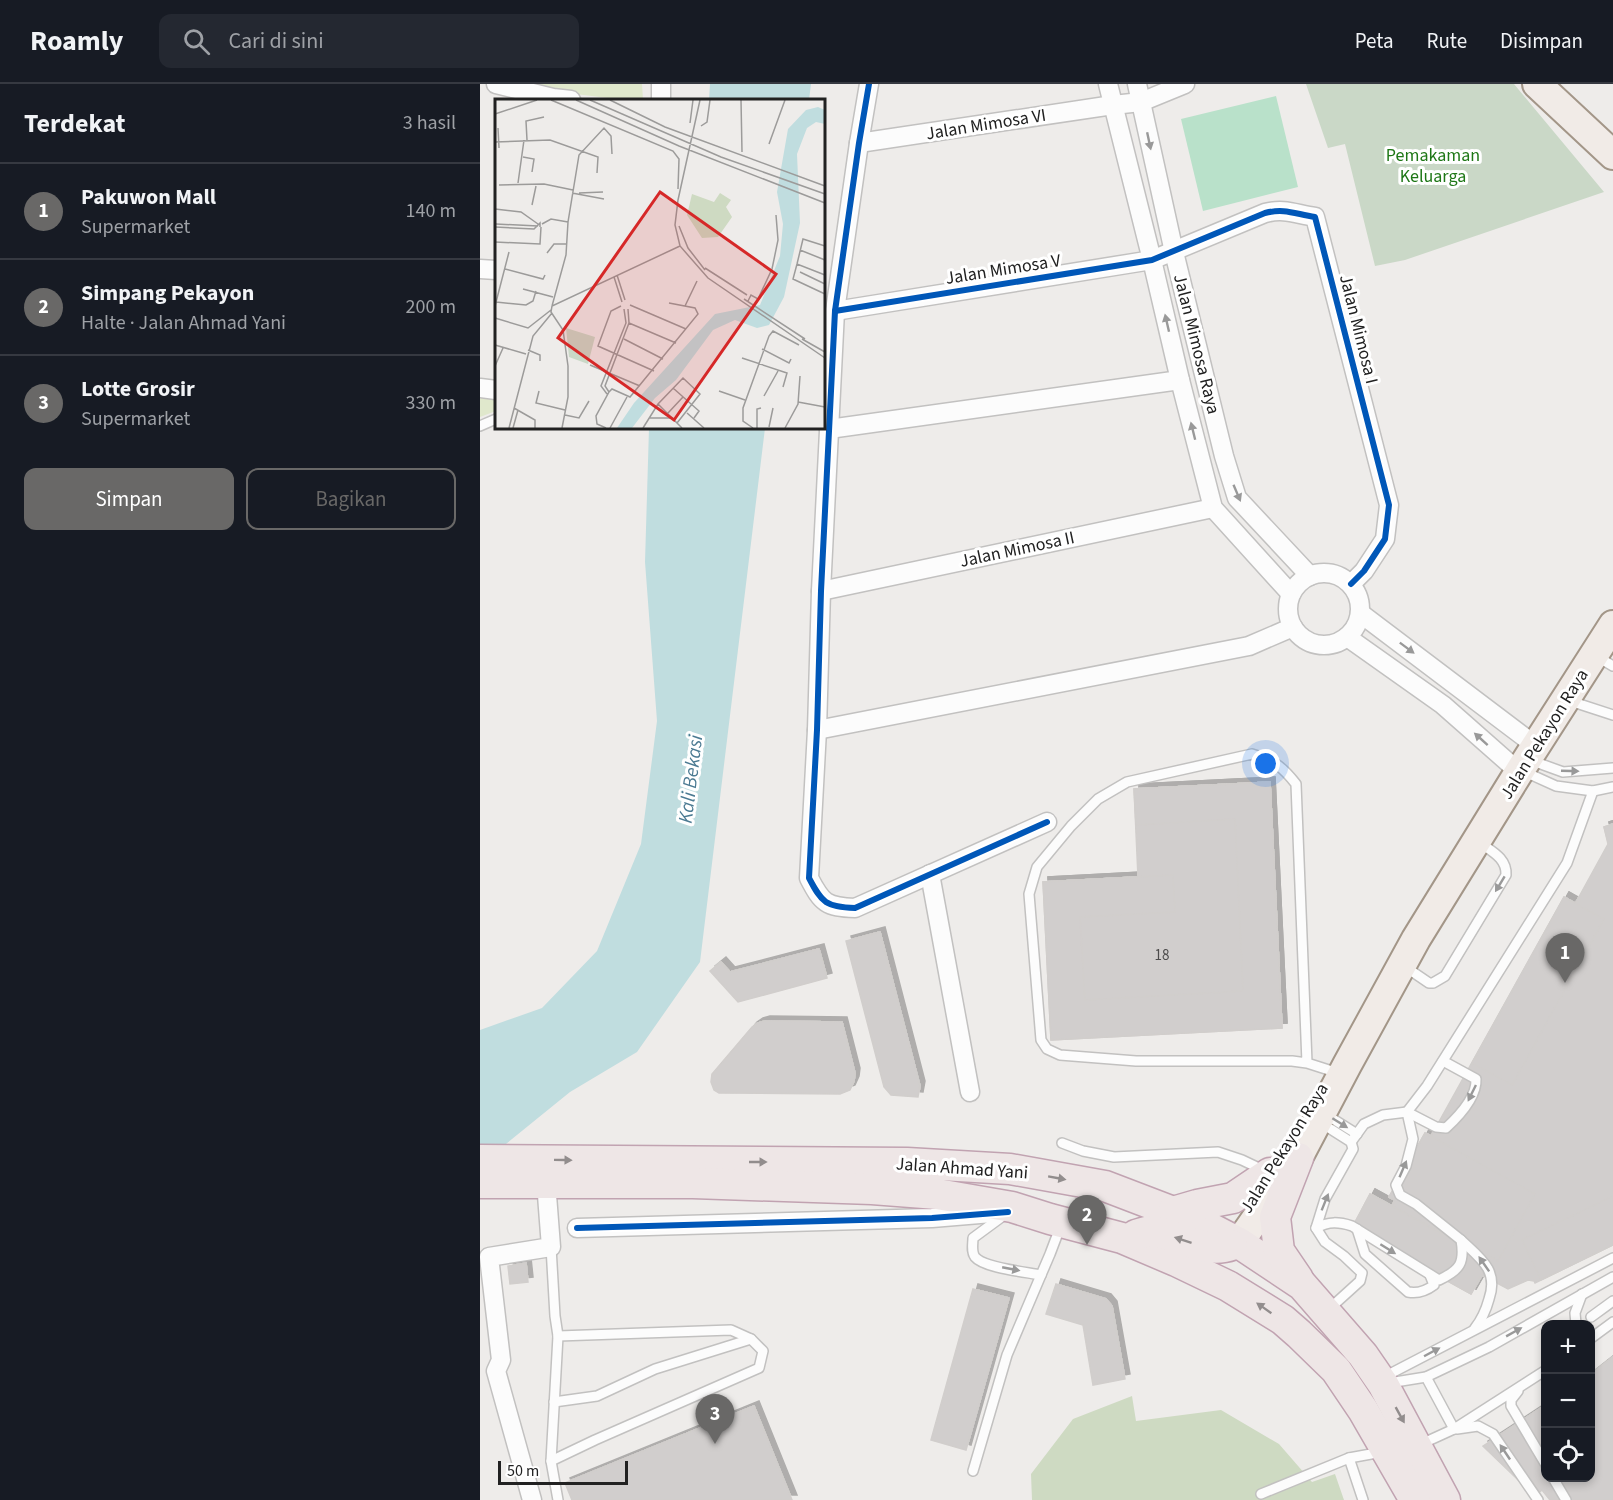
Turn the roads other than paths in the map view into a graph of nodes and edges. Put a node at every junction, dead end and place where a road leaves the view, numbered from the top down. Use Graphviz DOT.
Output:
graph roads {
  1 [pos="869,84"];
  2 [pos="1108,84"];
  3 [pos="1137,84"];
  4 [pos="1185,84"];
  5 [pos="1537,84"];
  6 [pos="503,85"];
  7 [pos="555,99"];
  8 [pos="1141,102"];
  9 [pos="1113,105"];
  10 [pos="859,143"];
  11 [pos="1613,155"];
  12 [pos="1174,252"];
  13 [pos="1152,260"];
  14 [pos="480,269"];
  15 [pos="495,270"];
  16 [pos="835,311"];
  17 [pos="1180,380"];
  18 [pos="480,388"];
  19 [pos="495,390"];
  20 [pos="495,419"];
  21 [pos="480,426"];
  22 [pos="829,429"];
  23 [pos="1224,456"];
  24 [pos="1201,462"];
  25 [pos="1213,508"];
  26 [pos="1310,576"];
  27 [pos="1351,585"];
  28 [pos="821,591"];
  29 [pos="1292,594"];
  30 [pos="1360,613"];
  31 [pos="1613,625"];
  32 [pos="1293,627"];
  33 [pos="1347,637"];
  34 [pos="1603,660"];
  35 [pos="1565,699"];
  36 [pos="1613,715"];
  37 [pos="817,730"];
  38 [pos="1526,762"];
  39 [pos="1613,768"];
  40 [pos="1613,787"];
  41 [pos="1593,791"];
  42 [pos="1047,822"];
  43 [pos="1476,842"];
  44 [pos="930,874"];
  45 [pos="1401,965"];
  46 [pos="1443,1061"];
  47 [pos="1320,1067"];
  48 [pos="970,1092"];
  49 [pos="1407,1112"];
  50 [pos="1320,1117"];
  51 [pos="1354,1138"];
  52 [pos="1062,1143"];
  53 [pos="1299,1158"];
  54 [pos="1270,1173"];
  55 [pos="491,1180"];
  56 [pos="547,1195"];
  57 [pos="1008,1212"];
  58 [pos="1173,1212"];
  59 [pos="1055,1221"];
  60 [pos="578,1228"];
  61 [pos="1316,1228"];
  62 [pos="1357,1229"];
  63 [pos="1122,1238"];
  64 [pos="1461,1240"];
  65 [pos="1239,1243"];
  66 [pos="551,1247"];
  67 [pos="1613,1258"];
  68 [pos="1041,1275"];
  69 [pos="1430,1275"];
  70 [pos="1613,1277"];
  71 [pos="1302,1285"];
  72 [pos="1582,1294"];
  73 [pos="1613,1301"];
  74 [pos="1326,1312"];
  75 [pos="1591,1317"];
  76 [pos="1576,1320"];
  77 [pos="1613,1322"];
  78 [pos="1472,1332"];
  79 [pos="1595,1334"];
  80 [pos="558,1336"];
  81 [pos="751,1339"];
  82 [pos="1541,1373"];
  83 [pos="1426,1377"];
  84 [pos="1382,1382"];
  85 [pos="1521,1386"];
  86 [pos="554,1402"];
  87 [pos="1454,1429"];
  88 [pos="1418,1445"];
  89 [pos="1388,1451"];
  90 [pos="1349,1458"];
  91 [pos="1541,1458"];
  92 [pos="551,1461"];
  93 [pos="973,1472"];
  94 [pos="1555,1482"];
  95 [pos="1261,1494"];
  96 [pos="532,1500"];
  97 [pos="558,1500"];
  98 [pos="1363,1500"];
  99 [pos="1415,1500"];
  100 [pos="1445,1500"];
  101 [pos="1538,1500"];
  102 [pos="1566,1500"];
  1 -- 10 [label="street"];
  2 -- 9 [label="street"];
  3 -- 8 [label="street, Jalan Mimosa Raya"];
  4 -- 8 [label="street, Jalan Mimosa VI"];
  5 -- 11 [label="main road"];
  6 -- 7 [label="street"];
  8 -- 9 [label="street, Jalan Mimosa VI"];
  8 -- 12 [label="street, Jalan Mimosa Raya, one-way"];
  9 -- 10 [label="street, Jalan Mimosa VI"];
  9 -- 13 [label="street"];
  10 -- 16 [label="street"];
  12 -- 13 [label="street, Jalan Mimosa V"];
  12 -- 23 [label="street, Jalan Mimosa Raya"];
  12 -- 27 [label="street, Jalan Mimosa I"];
  13 -- 16 [label="street, Jalan Mimosa V"];
  17 -- 13 [label="street, one-way"];
  14 -- 15 [label="street"];
  16 -- 22 [label="street"];
  17 -- 22 [label="street"];
  24 -- 17 [label="street, one-way"];
  18 -- 19 [label="street"];
  20 -- 21 [label="lane"];
  22 -- 28 [label="street"];
  23 -- 24 [label="street"];
  23 -- 26 [label="street, Jalan Mimosa Raya, one-way"];
  24 -- 25 [label="street"];
  25 -- 28 [label="street, Jalan Mimosa II"];
  25 -- 29 [label="street"];
  26 -- 27 [label="street"];
  26 -- 29 [label="street"];
  27 -- 30 [label="street"];
  28 -- 37 [label="street"];
  29 -- 32 [label="street"];
  30 -- 33 [label="street"];
  30 -- 38 [label="street, one-way"];
  31 -- 34 [label="main road, Jalan Pekayon Raya"];
  32 -- 33 [label="street"];
  32 -- 37 [label="street"];
  38 -- 33 [label="street, one-way"];
  34 -- 35 [label="main road, Jalan Pekayon Raya"];
  35 -- 36 [label="lane"];
  35 -- 38 [label="main road, Jalan Pekayon Raya"];
  37 -- 44 [label="street"];
  38 -- 39 [label="lane, one-way"];
  38 -- 41 [label="lane"];
  38 -- 43 [label="main road, Jalan Pekayon Raya"];
  40 -- 41 [label="lane"];
  41 -- 46 [label="lane"];
  42 -- 44 [label="street"];
  43 -- 45 [label="main road, Jalan Pekayon Raya"];
  43 -- 45 [label="lane, one-way"];
  43 -- 47 [label="main road, Jalan Pekayon Raya"];
  44 -- 48 [label="street"];
  45 -- 50 [label="main road, Jalan Pekayon Raya"];
  46 -- 49 [label="lane"];
  46 -- 49 [label="lane, one-way"];
  47 -- 47 [label="lane"];
  47 -- 54 [label="main road, Jalan Pekayon Raya"];
  49 -- 51 [label="lane"];
  64 -- 49 [label="lane, one-way"];
  50 -- 51 [label="lane"];
  50 -- 53 [label="main road, Jalan Pekayon Raya"];
  61 -- 51 [label="lane, one-way"];
  52 -- 54 [label="lane"];
  53 -- 65 [label="main road, Jalan Pekayon Raya"];
  53 -- 71 [label="highway"];
  54 -- 58 [label="highway"];
  54 -- 65 [label="main road, Jalan Pekayon Raya"];
  55 -- 56 [label="highway"];
  55 -- 58 [label="highway, Jalan Ahmad Yani, one-way"];
  55 -- 59 [label="highway, Jalan Ahmad Yani"];
  56 -- 57 [label="highway"];
  56 -- 66 [label="street"];
  57 -- 59 [label="highway"];
  57 -- 60 [label="street"];
  57 -- 68 [label="lane, one-way"];
  58 -- 65 [label="highway, Jalan Ahmad Yani"];
  59 -- 63 [label="highway, Jalan Ahmad Yani"];
  59 -- 68 [label="lane"];
  61 -- 62 [label="lane"];
  61 -- 74 [label="lane"];
  62 -- 69 [label="lane, one-way"];
  62 -- 69 [label="lane"];
  65 -- 63 [label="highway, one-way"];
  89 -- 63 [label="highway, Jalan Ahmad Yani, one-way"];
  64 -- 69 [label="lane"];
  78 -- 64 [label="lane, one-way"];
  65 -- 71 [label="highway, Jalan Ahmad Yani"];
  65 -- 89 [label="highway"];
  66 -- 80 [label="lane"];
  66 -- 96 [label="street"];
  67 -- 78 [label="lane"];
  68 -- 93 [label="lane"];
  70 -- 72 [label="lane"];
  71 -- 74 [label="highway, Jalan Ahmad Yani"];
  72 -- 76 [label="lane"];
  83 -- 72 [label="lane, one-way"];
  73 -- 75 [label="lane"];
  74 -- 84 [label="highway, Jalan Ahmad Yani"];
  77 -- 79 [label="lane"];
  84 -- 78 [label="lane, one-way"];
  80 -- 81 [label="lane"];
  80 -- 86 [label="lane"];
  81 -- 86 [label="lane"];
  81 -- 92 [label="lane"];
  82 -- 85 [label="lane"];
  83 -- 84 [label="lane"];
  83 -- 87 [label="lane"];
  84 -- 88 [label="highway, Jalan Ahmad Yani, one-way"];
  85 -- 87 [label="lane"];
  85 -- 91 [label="lane"];
  86 -- 92 [label="lane"];
  87 -- 88 [label="lane"];
  101 -- 87 [label="lane, one-way"];
  88 -- 100 [label="highway, Jalan Ahmad Yani"];
  89 -- 90 [label="lane"];
  89 -- 99 [label="highway, Jalan Ahmad Yani"];
  90 -- 95 [label="lane"];
  90 -- 98 [label="lane"];
  92 -- 97 [label="lane"];
  94 -- 102 [label="lane"];
}
